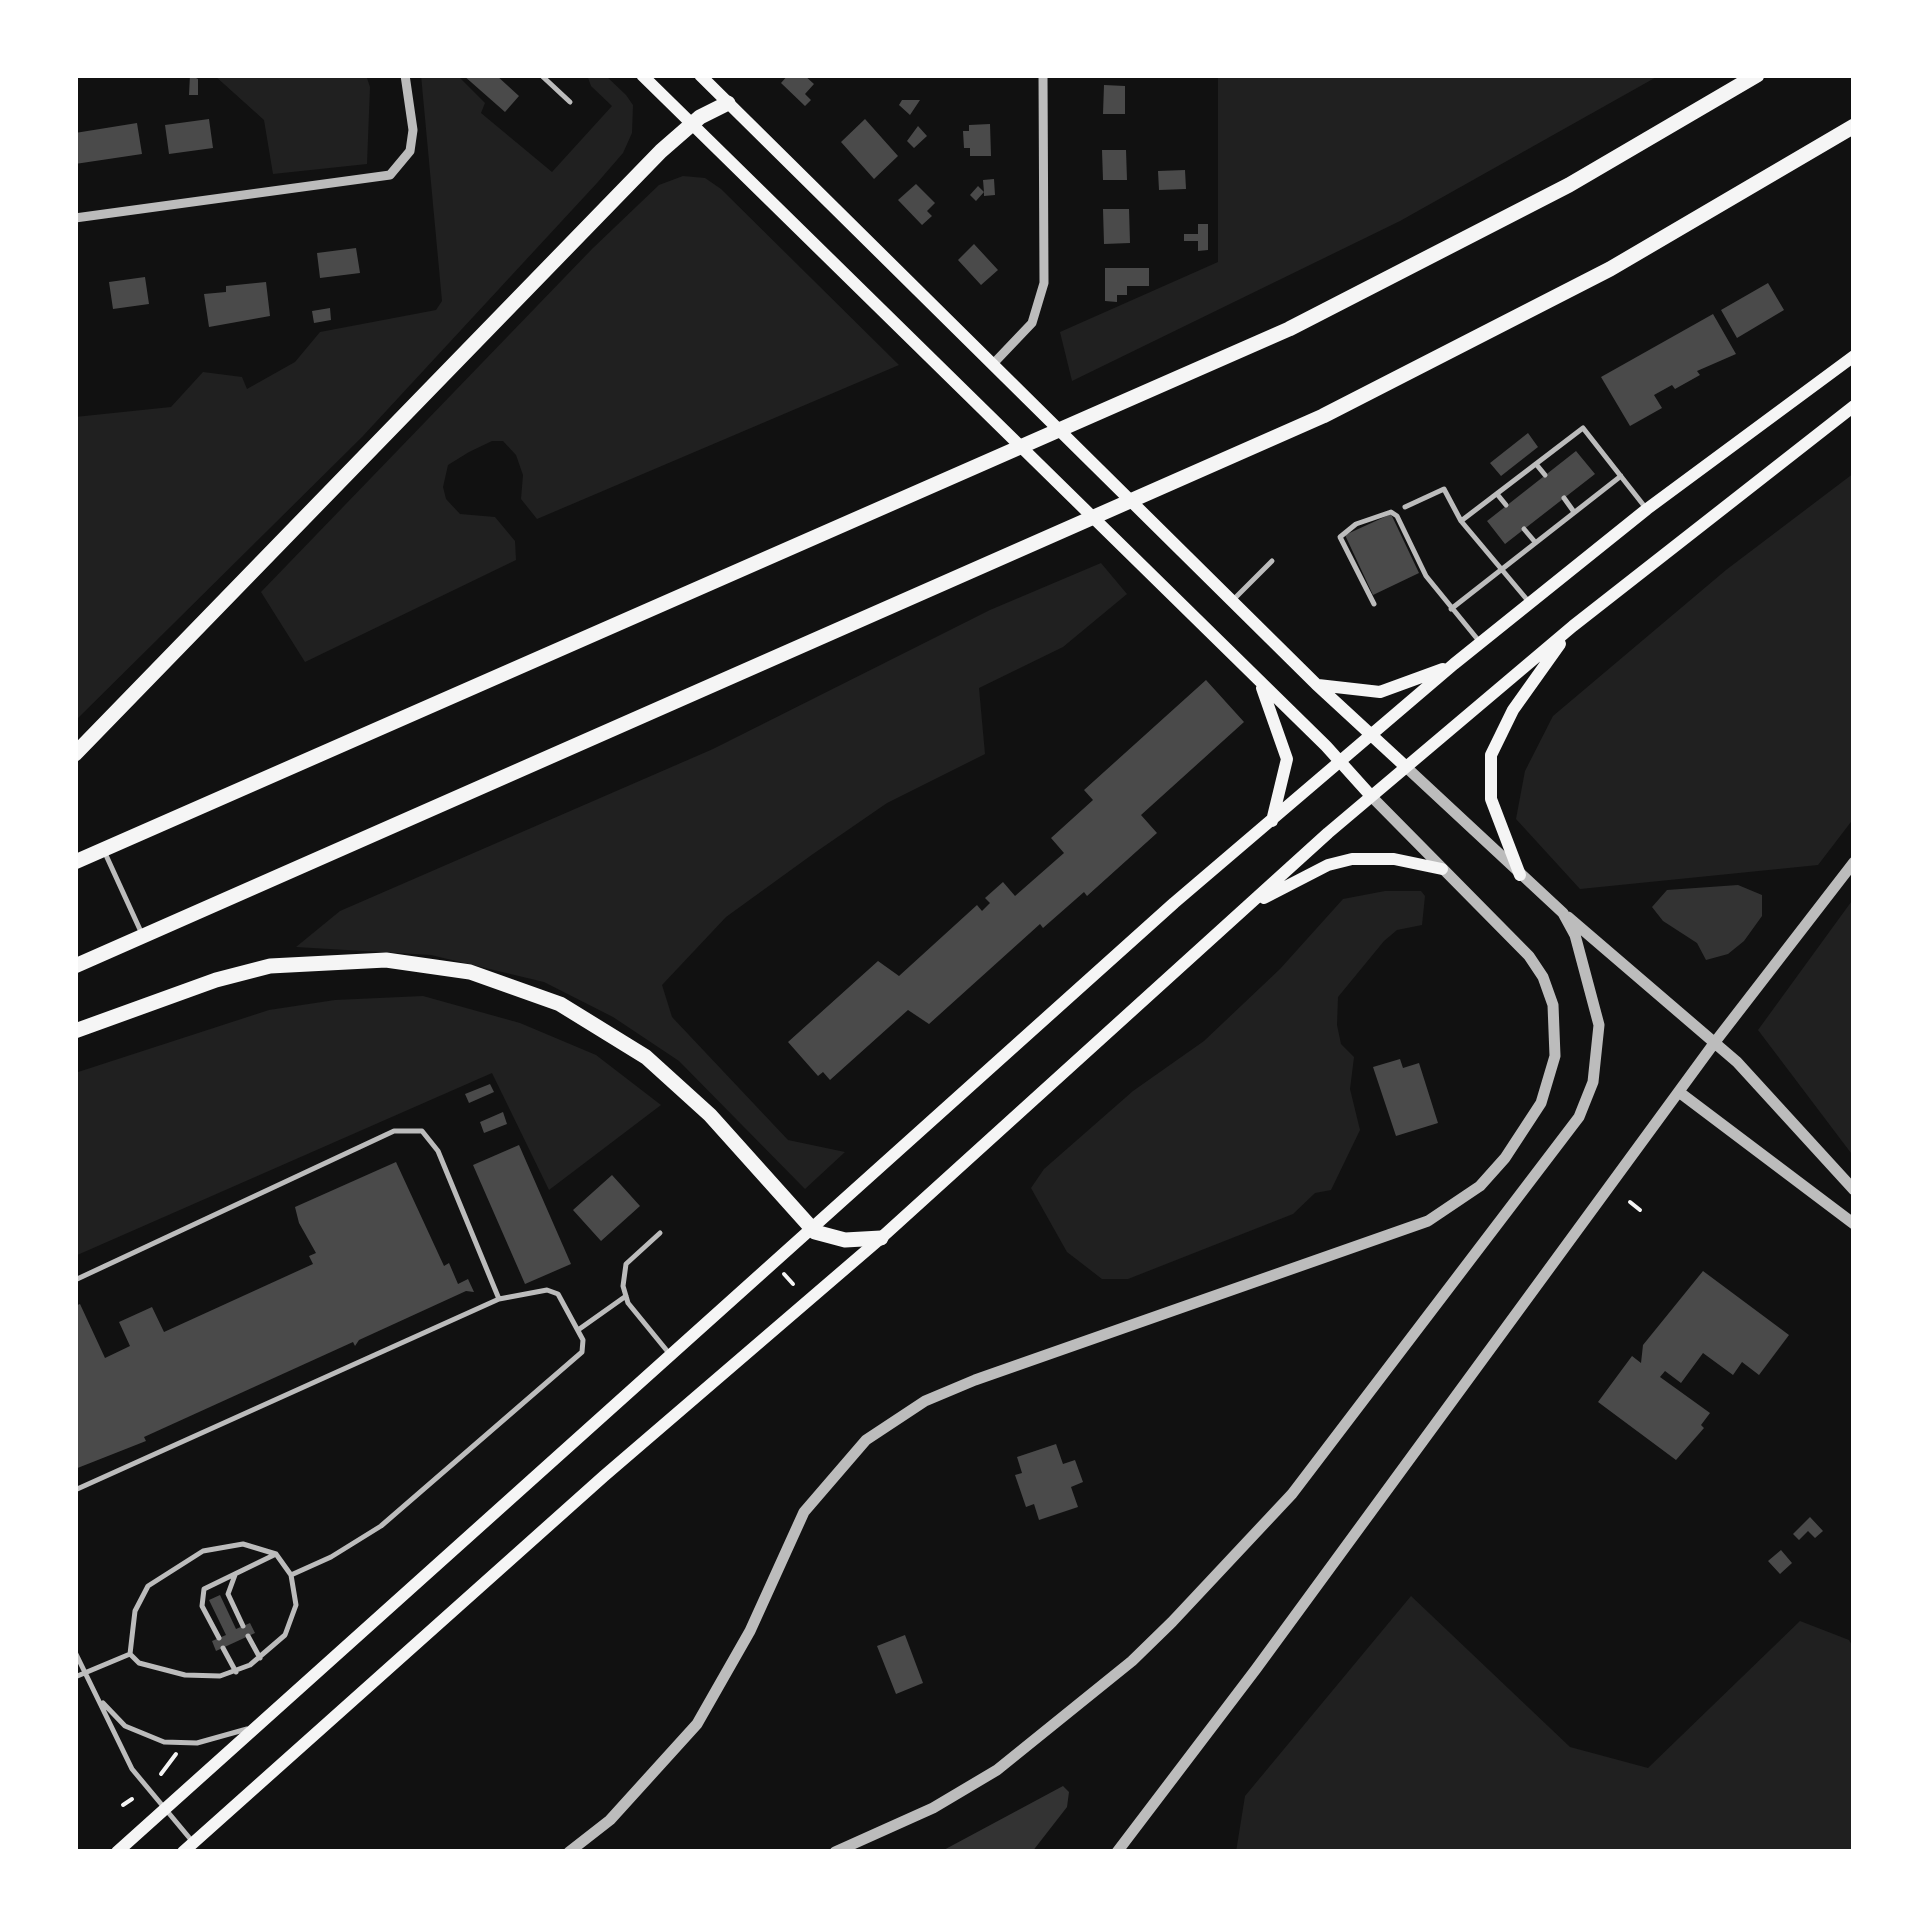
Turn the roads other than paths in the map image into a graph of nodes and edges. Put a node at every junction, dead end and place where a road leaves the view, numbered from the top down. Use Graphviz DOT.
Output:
graph roads {
  1 [pos="405,75"];
  2 [pos="541,75"];
  3 [pos="642,75"];
  4 [pos="700,75"];
  5 [pos="1043,75"];
  6 [pos="1758,75"];
  7 [pos="570,102"];
  8 [pos="728,102"];
  9 [pos="690,124"];
  10 [pos="1854,126"];
  11 [pos="75,218"];
  12 [pos="1854,356"];
  13 [pos="992,365"];
  14 [pos="1854,406"];
  15 [pos="1536,464"];
  16 [pos="1545,475"];
  17 [pos="1622,476"];
  18 [pos="1498,494"];
  19 [pos="1564,498"];
  20 [pos="1506,505"];
  21 [pos="1406,508"];
  22 [pos="1647,509"];
  23 [pos="1574,512"];
  24 [pos="1461,521"];
  25 [pos="1524,529"];
  26 [pos="1534,542"];
  27 [pos="1272,561"];
  28 [pos="1500,569"];
  29 [pos="1233,600"];
  30 [pos="1530,603"];
  31 [pos="1374,604"];
  32 [pos="1449,607"];
  33 [pos="1574,626"];
  34 [pos="1480,643"];
  35 [pos="1454,664"];
  36 [pos="1259,681"];
  37 [pos="1316,684"];
  38 [pos="1372,736"];
  39 [pos="75,754"];
  40 [pos="1341,762"];
  41 [pos="1406,767"];
  42 [pos="1371,796"];
  43 [pos="1272,822"];
  44 [pos="103,850"];
  45 [pos="75,862"];
  46 [pos="1854,862"];
  47 [pos="1442,869"];
  48 [pos="1520,875"];
  49 [pos="1244,909"];
  50 [pos="1563,913"];
  51 [pos="143,937"];
  52 [pos="75,966"];
  53 [pos="75,1032"];
  54 [pos="1715,1042"];
  55 [pos="1679,1092"];
  56 [pos="1854,1190"];
  57 [pos="1854,1224"];
  58 [pos="810,1228"];
  59 [pos="660,1232"];
  60 [pos="881,1238"];
  61 [pos="75,1280"];
  62 [pos="626,1296"];
  63 [pos="499,1300"];
  64 [pos="578,1330"];
  65 [pos="670,1354"];
  66 [pos="75,1490"];
  67 [pos="276,1554"];
  68 [pos="236,1573"];
  69 [pos="291,1575"];
  70 [pos="243,1626"];
  71 [pos="248,1636"];
  72 [pos="219,1638"];
  73 [pos="223,1648"];
  74 [pos="75,1652"];
  75 [pos="130,1654"];
  76 [pos="260,1658"];
  77 [pos="236,1672"];
  78 [pos="85,1673"];
  79 [pos="75,1677"];
  80 [pos="96,1697"];
  81 [pos="254,1726"];
  82 [pos="164,1809"];
  83 [pos="188,1848"];
  84 [pos="117,1852"];
  85 [pos="569,1852"];
  86 [pos="835,1852"];
  87 [pos="1117,1852"];
  1 -- 11 [label="street"];
  2 -- 7 [label="lane"];
  3 -- 9 [label="main road"];
  4 -- 8 [label="main road"];
  5 -- 13 [label="street"];
  6 -- 44 [label="highway"];
  8 -- 9 [label="highway"];
  8 -- 13 [label="main road"];
  9 -- 36 [label="main road"];
  9 -- 39 [label="highway"];
  10 -- 51 [label="highway"];
  12 -- 22 [label="main road"];
  13 -- 29 [label="main road"];
  14 -- 33 [label="main road"];
  15 -- 16 [label="lane"];
  15 -- 17 [label="lane"];
  15 -- 18 [label="lane"];
  17 -- 22 [label="lane"];
  17 -- 23 [label="lane"];
  18 -- 20 [label="lane"];
  18 -- 24 [label="lane"];
  19 -- 23 [label="lane"];
  21 -- 24 [label="lane"];
  22 -- 30 [label="main road"];
  23 -- 26 [label="lane"];
  24 -- 28 [label="lane"];
  25 -- 26 [label="lane"];
  26 -- 28 [label="lane"];
  27 -- 29 [label="lane"];
  28 -- 30 [label="lane"];
  28 -- 32 [label="lane"];
  29 -- 37 [label="main road"];
  30 -- 34 [label="main road"];
  31 -- 32 [label="lane"];
  32 -- 34 [label="lane"];
  33 -- 41 [label="main road"];
  33 -- 48 [label="main road"];
  34 -- 35 [label="main road"];
  35 -- 37 [label="main road"];
  35 -- 38 [label="main road"];
  36 -- 40 [label="main road"];
  36 -- 43 [label="main road"];
  37 -- 38 [label="main road"];
  38 -- 40 [label="main road"];
  38 -- 41 [label="main road"];
  40 -- 42 [label="main road"];
  40 -- 43 [label="main road"];
  41 -- 42 [label="main road"];
  41 -- 48 [label="street"];
  42 -- 47 [label="street"];
  42 -- 49 [label="main road"];
  43 -- 58 [label="main road"];
  44 -- 45 [label="highway"];
  44 -- 51 [label="lane"];
  46 -- 54 [label="street"];
  47 -- 49 [label="main road"];
  47 -- 85 [label="street"];
  48 -- 50 [label="street"];
  49 -- 60 [label="main road"];
  50 -- 54 [label="street"];
  50 -- 86 [label="street"];
  51 -- 52 [label="highway"];
  53 -- 58 [label="highway"];
  54 -- 55 [label="street"];
  54 -- 56 [label="street"];
  55 -- 57 [label="street"];
  55 -- 87 [label="street"];
  58 -- 60 [label="highway"];
  58 -- 65 [label="main road"];
  59 -- 62 [label="lane"];
  60 -- 83 [label="main road"];
  61 -- 63 [label="lane"];
  62 -- 64 [label="lane"];
  62 -- 65 [label="lane"];
  63 -- 64 [label="lane"];
  63 -- 66 [label="lane"];
  64 -- 69 [label="lane"];
  65 -- 81 [label="main road"];
  67 -- 68 [label="lane"];
  67 -- 69 [label="lane"];
  67 -- 75 [label="lane"];
  68 -- 70 [label="lane"];
  68 -- 72 [label="lane"];
  69 -- 76 [label="lane"];
  71 -- 76 [label="lane"];
  73 -- 77 [label="lane"];
  74 -- 78 [label="lane"];
  75 -- 77 [label="lane"];
  75 -- 78 [label="lane"];
  76 -- 77 [label="lane"];
  78 -- 79 [label="lane"];
  78 -- 80 [label="lane"];
  80 -- 81 [label="lane"];
  80 -- 82 [label="lane"];
  81 -- 82 [label="main road"];
  82 -- 83 [label="lane"];
  82 -- 84 [label="main road"];
}
